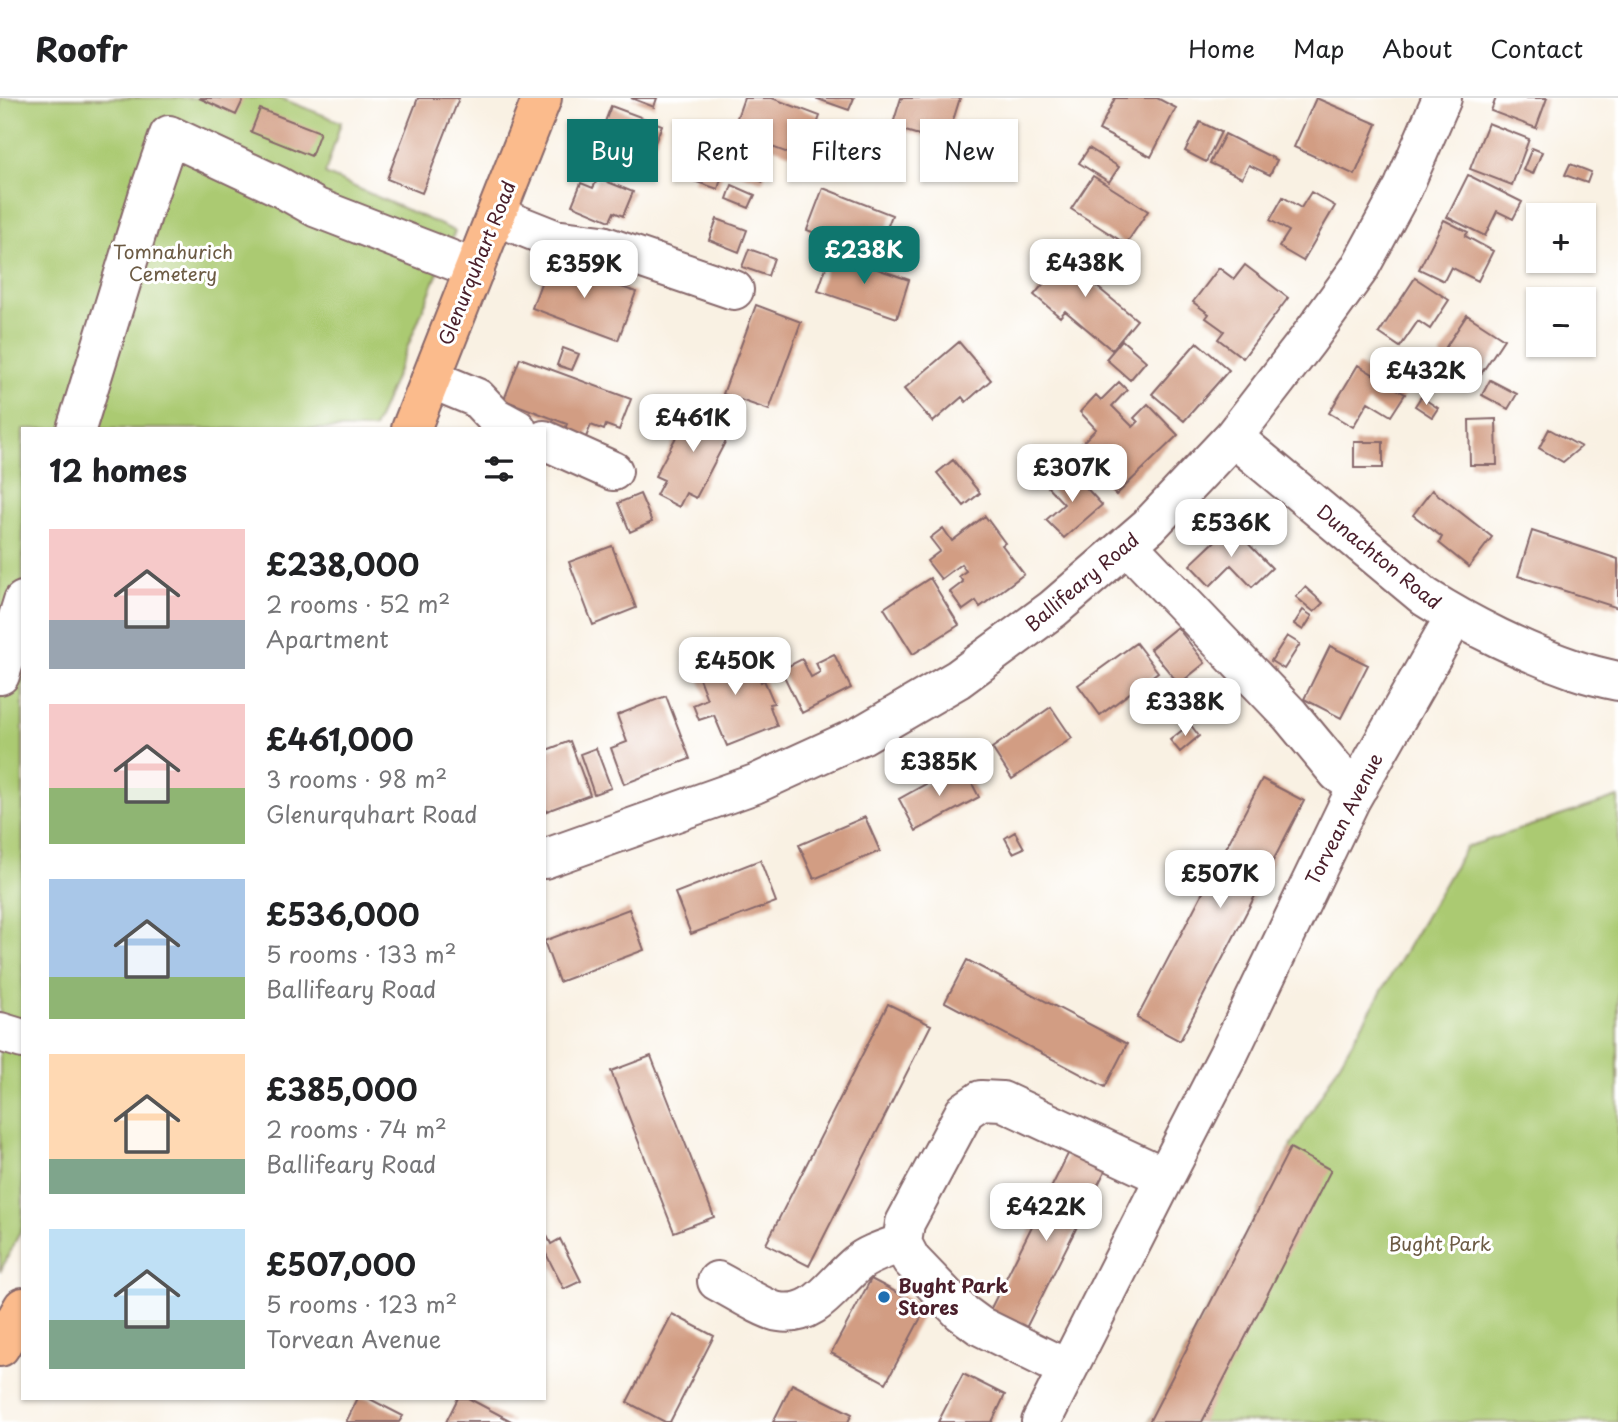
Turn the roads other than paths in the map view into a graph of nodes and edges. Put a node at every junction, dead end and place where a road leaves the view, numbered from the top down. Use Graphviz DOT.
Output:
graph roads {
  1 [pos="542,98"];
  2 [pos="1442,98"];
  3 [pos="496,216"];
  4 [pos="475,268"];
  5 [pos="734,290"];
  6 [pos="431,379"];
  7 [pos="77,427"];
  8 [pos="412,427"];
  9 [pos="513,427"];
  10 [pos="1233,437"];
  11 [pos="546,441"];
  12 [pos="613,471"];
  13 [pos="1129,543"];
  14 [pos="21,607"];
  15 [pos="1455,616"];
  16 [pos="0,675"];
  17 [pos="1618,681"];
  18 [pos="1359,786"];
  19 [pos="546,858"];
  20 [pos="0,1032"];
  21 [pos="21,1038"];
  22 [pos="1164,1177"];
  23 [pos="902,1242"];
  24 [pos="717,1281"];
  25 [pos="21,1311"];
  26 [pos="0,1348"];
  27 [pos="1067,1369"];
  28 [pos="1041,1422"];
  1 -- 3 [label="highway, Glenurquhart Road"];
  2 -- 10 [label="street, Ballifeary Road"];
  3 -- 4 [label="highway, Glenurquhart Road"];
  3 -- 5 [label="street"];
  4 -- 6 [label="highway, Glenurquhart Road"];
  4 -- 7 [label="street"];
  6 -- 8 [label="highway, Glenurquhart Road"];
  6 -- 9 [label="street"];
  10 -- 13 [label="street, Ballifeary Road"];
  10 -- 15 [label="street, Dunachton Road"];
  11 -- 12 [label="street"];
  13 -- 18 [label="street"];
  13 -- 19 [label="street, Ballifeary Road"];
  14 -- 16 [label="street"];
  15 -- 17 [label="street, Dunachton Road"];
  15 -- 18 [label="street, Torvean Avenue"];
  18 -- 22 [label="street, Torvean Avenue"];
  20 -- 21 [label="street"];
  22 -- 23 [label="street"];
  22 -- 27 [label="street, Torvean Avenue"];
  23 -- 24 [label="street"];
  23 -- 27 [label="street"];
  25 -- 26 [label="highway"];
  27 -- 28 [label="street, Torvean Avenue"];
}
